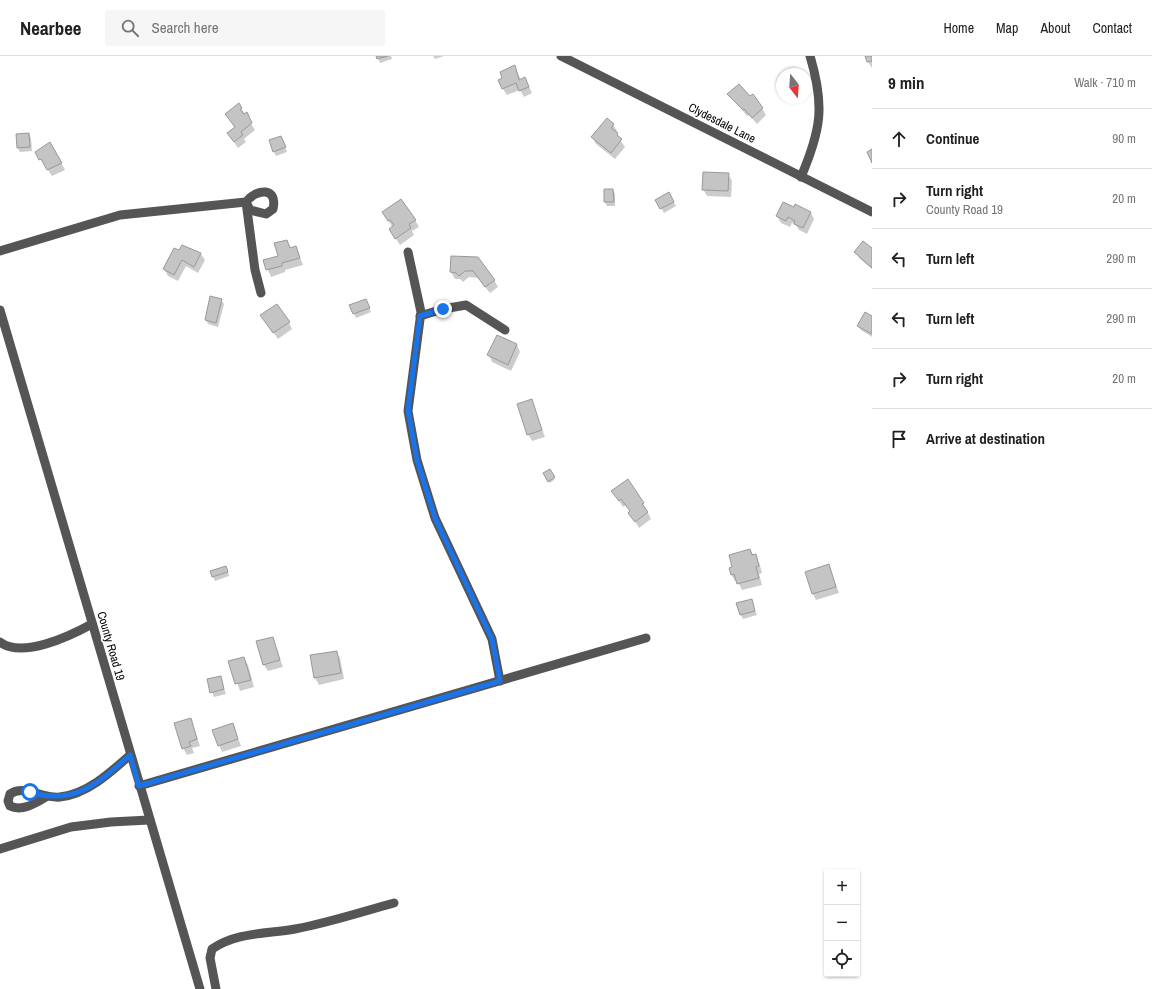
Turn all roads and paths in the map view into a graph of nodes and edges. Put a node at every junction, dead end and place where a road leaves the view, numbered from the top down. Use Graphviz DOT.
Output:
graph roads {
  1 [pos="561,56"];
  2 [pos="810,56"];
  3 [pos="801,177"];
  4 [pos="872,212"];
  5 [pos="0,251"];
  6 [pos="408,252"];
  7 [pos="261,293"];
  8 [pos="0,310"];
  9 [pos="420,316"];
  10 [pos="505,330"];
  11 [pos="92,624"];
  12 [pos="646,638"];
  13 [pos="0,642"];
  14 [pos="500,681"];
  15 [pos="130,755"];
  16 [pos="139,786"];
  17 [pos="46,797"];
  18 [pos="149,820"];
  19 [pos="0,849"];
  20 [pos="394,903"];
  21 [pos="200,989"];
  22 [pos="216,989"];
  1 -- 3 [label="street, Clydesdale Lane"];
  2 -- 3 [label="street"];
  3 -- 4 [label="street, Clydesdale Lane"];
  5 -- 7 [label="street"];
  6 -- 9 [label="street"];
  8 -- 11 [label="street, County Road 19"];
  9 -- 10 [label="street"];
  9 -- 14 [label="street"];
  11 -- 13 [label="street"];
  11 -- 15 [label="street, County Road 19"];
  12 -- 14 [label="street"];
  14 -- 16 [label="street"];
  15 -- 16 [label="street, County Road 19"];
  15 -- 17 [label="street"];
  16 -- 18 [label="street, County Road 19"];
  18 -- 19 [label="street"];
  18 -- 21 [label="street, County Road 19"];
  20 -- 22 [label="street"];
}
